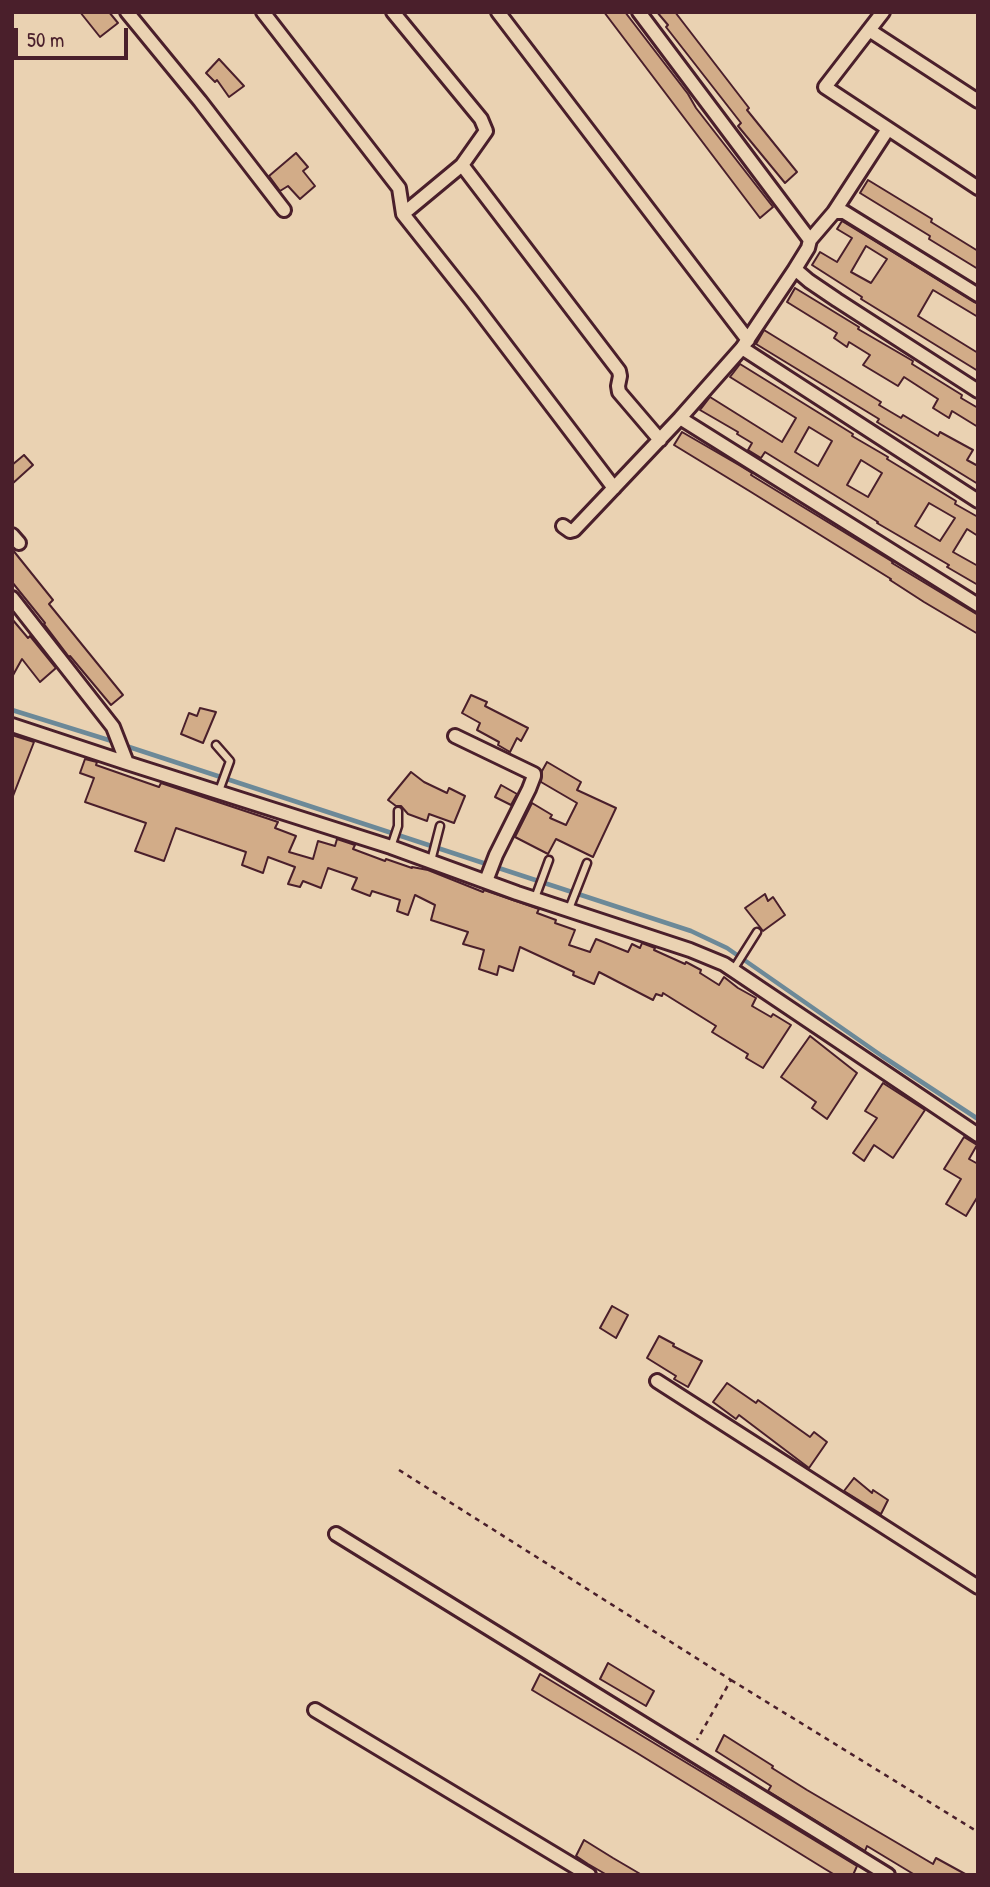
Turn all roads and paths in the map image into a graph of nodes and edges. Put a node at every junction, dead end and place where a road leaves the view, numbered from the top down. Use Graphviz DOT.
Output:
graph roads {
  1 [pos="127,12"];
  2 [pos="263,12"];
  3 [pos="393,12"];
  4 [pos="498,12"];
  5 [pos="639,12"];
  6 [pos="883,12"];
  7 [pos="869,30"];
  8 [pos="978,101"];
  9 [pos="888,129"];
  10 [pos="462,165"];
  11 [pos="978,188"];
  12 [pos="284,210"];
  13 [pos="834,212"];
  14 [pos="403,215"];
  15 [pos="810,240"];
  16 [pos="795,270"];
  17 [pos="978,295"];
  18 [pos="745,344"];
  19 [pos="978,391"];
  20 [pos="680,418"];
  21 [pos="660,440"];
  22 [pos="614,488"];
  23 [pos="978,501"];
  24 [pos="564,526"];
  25 [pos="12,598"];
  26 [pos="978,605"];
  27 [pos="12,725"];
  28 [pos="455,736"];
  29 [pos="216,745"];
  30 [pos="127,762"];
  31 [pos="220,790"];
  32 [pos="398,811"];
  33 [pos="440,825"];
  34 [pos="393,843"];
  35 [pos="432,858"];
  36 [pos="549,860"];
  37 [pos="587,863"];
  38 [pos="488,877"];
  39 [pos="536,894"];
  40 [pos="571,905"];
  41 [pos="757,932"];
  42 [pos="735,967"];
  43 [pos="978,1135"];
  44 [pos="657,1381"];
  45 [pos="399,1470"];
  46 [pos="336,1534"];
  47 [pos="978,1587"];
  48 [pos="732,1680"];
  49 [pos="315,1710"];
  50 [pos="690,1752"];
  51 [pos="978,1832"];
  52 [pos="589,1875"];
  53 [pos="888,1875"];
  1 -- 12 [label="street"];
  2 -- 14 [label="street"];
  3 -- 10 [label="street"];
  4 -- 18 [label="street"];
  5 -- 15 [label="street"];
  6 -- 7 [label="street"];
  7 -- 8 [label="street"];
  7 -- 9 [label="street"];
  9 -- 11 [label="street"];
  9 -- 13 [label="street"];
  10 -- 14 [label="street"];
  10 -- 21 [label="street"];
  13 -- 15 [label="street"];
  13 -- 17 [label="street"];
  14 -- 22 [label="street"];
  15 -- 16 [label="street"];
  16 -- 18 [label="street"];
  16 -- 19 [label="street"];
  18 -- 20 [label="street"];
  18 -- 23 [label="street"];
  20 -- 21 [label="street"];
  20 -- 26 [label="street"];
  21 -- 22 [label="street"];
  22 -- 24 [label="street"];
  25 -- 30 [label="street"];
  27 -- 30 [label="street"];
  28 -- 38 [label="street"];
  29 -- 31 [label="lane"];
  30 -- 31 [label="street"];
  31 -- 34 [label="street"];
  32 -- 34 [label="lane"];
  33 -- 35 [label="lane"];
  34 -- 35 [label="street"];
  35 -- 38 [label="street"];
  36 -- 39 [label="lane"];
  37 -- 40 [label="lane"];
  38 -- 39 [label="street"];
  39 -- 40 [label="street"];
  40 -- 42 [label="street"];
  41 -- 42 [label="lane"];
  42 -- 43 [label="street"];
  44 -- 47 [label="street"];
  45 -- 48 [label="path"];
  46 -- 50 [label="street"];
  48 -- 50 [label="path"];
  48 -- 51 [label="path"];
  49 -- 52 [label="street"];
  50 -- 53 [label="street"];
}
